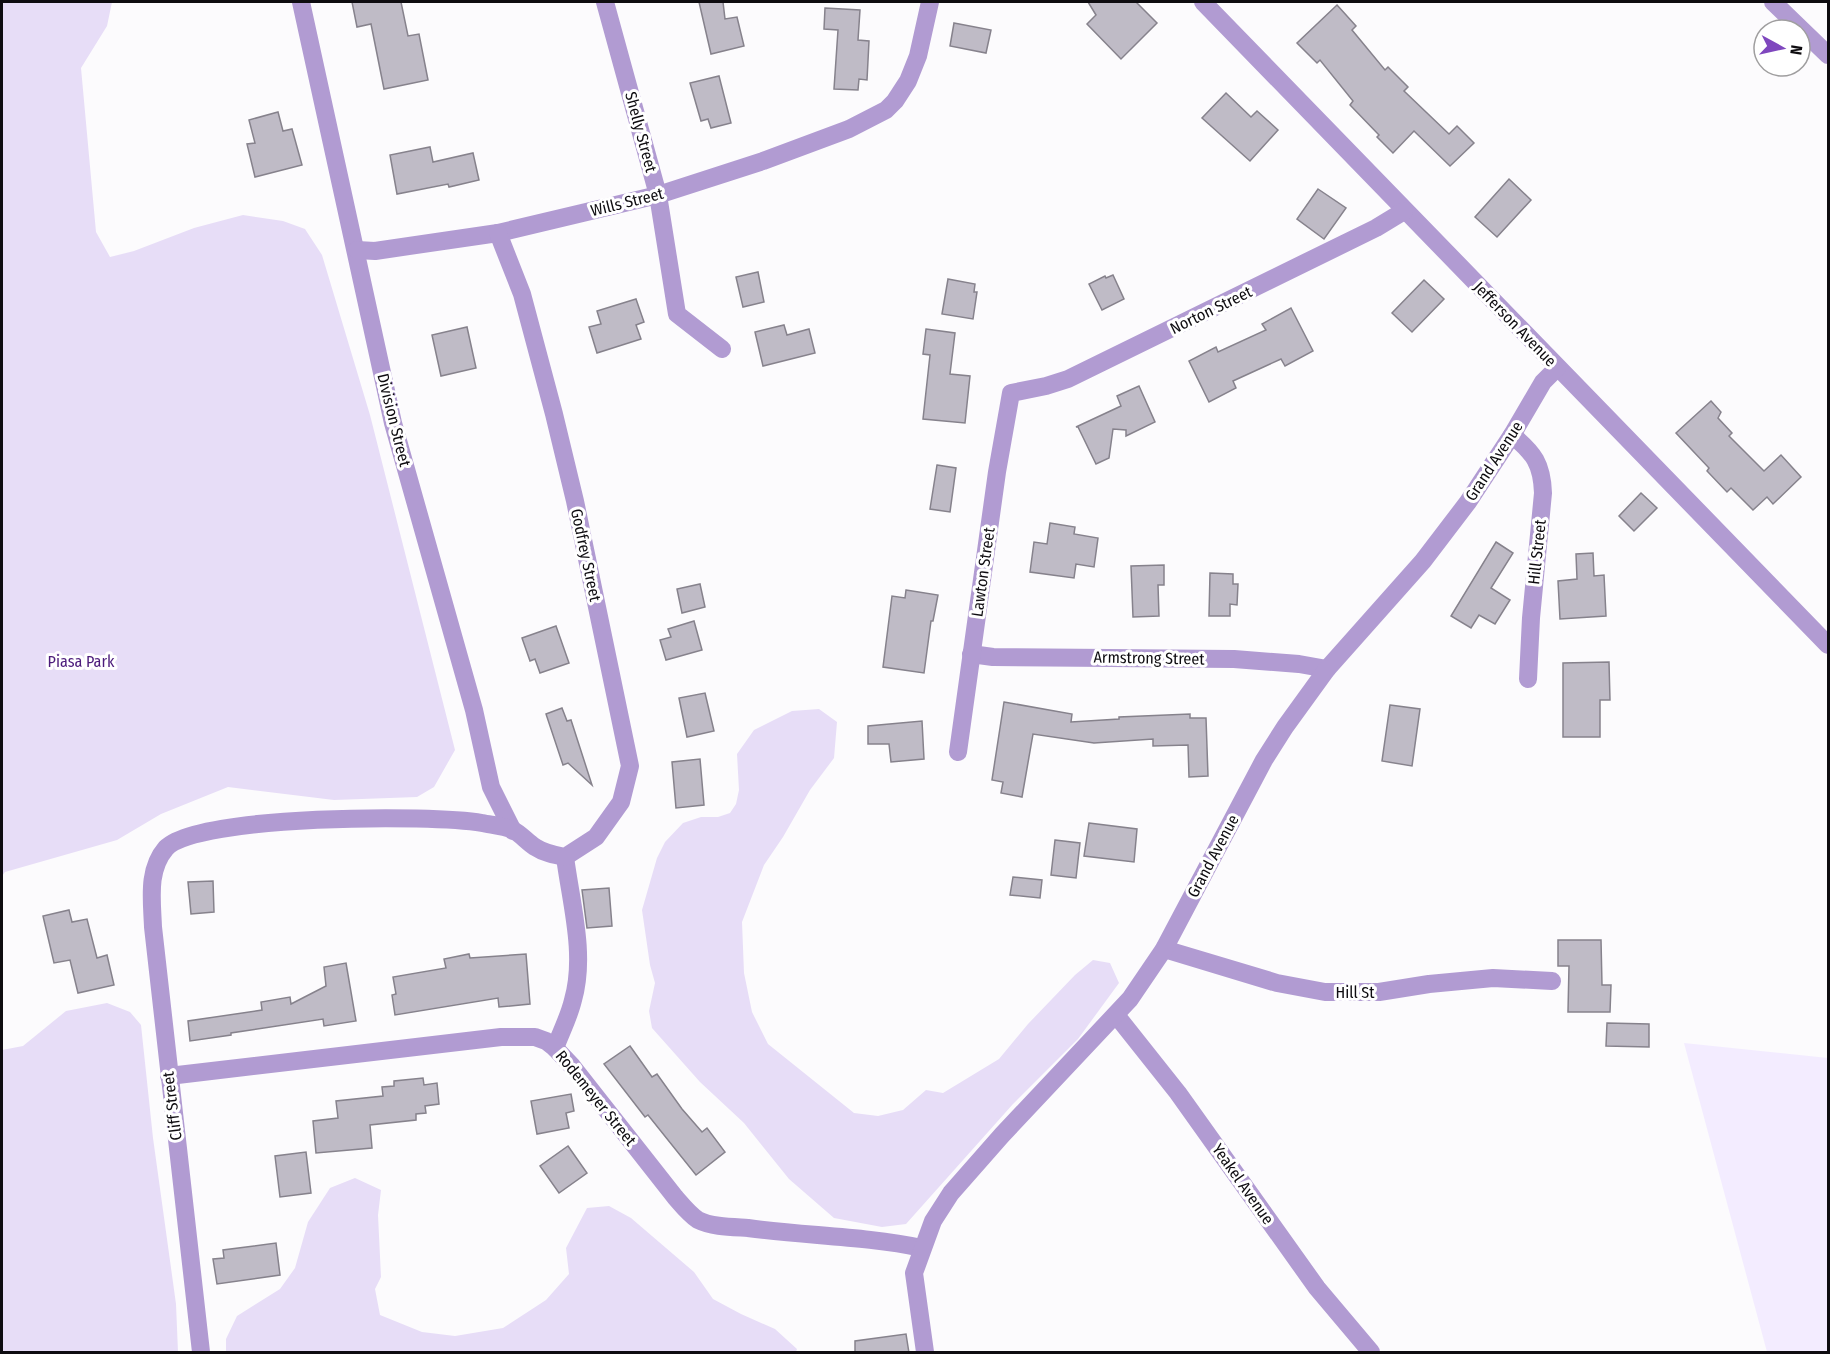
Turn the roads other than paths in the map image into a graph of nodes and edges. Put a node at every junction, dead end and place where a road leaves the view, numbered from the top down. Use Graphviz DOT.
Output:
graph roads {
  1 [pos="301,2"];
  2 [pos="605,2"];
  3 [pos="930,2"];
  4 [pos="1203,2"];
  5 [pos="1773,2"];
  6 [pos="1828,56"];
  7 [pos="658,195"];
  8 [pos="1404,211"];
  9 [pos="498,233"];
  10 [pos="357,250"];
  11 [pos="722,349"];
  12 [pos="1557,368"];
  13 [pos="1011,393"];
  14 [pos="1512,435"];
  15 [pos="1828,645"];
  16 [pos="971,654"];
  17 [pos="1328,669"];
  18 [pos="1528,679"];
  19 [pos="958,752"];
  20 [pos="513,831"];
  21 [pos="565,858"];
  22 [pos="1164,949"];
  23 [pos="1552,981"];
  24 [pos="1116,1015"];
  25 [pos="555,1048"];
  26 [pos="169,1076"];
  27 [pos="922,1248"];
  28 [pos="201,1353"];
  29 [pos="925,1353"];
  30 [pos="1371,1353"];
  1 -- 10 [label="street, Division Street"];
  2 -- 7 [label="street, Shelly Street"];
  3 -- 7 [label="street, Wills Street"];
  4 -- 8 [label="street, Jefferson Avenue"];
  5 -- 6 [label="street"];
  7 -- 9 [label="street, Wills Street"];
  7 -- 11 [label="street, Shelly Street"];
  8 -- 12 [label="street, Jefferson Avenue"];
  8 -- 13 [label="street, Norton Street"];
  9 -- 10 [label="street, Wills Street"];
  9 -- 21 [label="street, Godfrey Street"];
  10 -- 20 [label="street, Division Street"];
  12 -- 14 [label="street, Grand Avenue"];
  12 -- 15 [label="street, Jefferson Avenue"];
  13 -- 16 [label="street, Lawton Street"];
  14 -- 17 [label="street, Grand Avenue"];
  14 -- 18 [label="street, Hill Street"];
  16 -- 17 [label="street, Armstrong Street"];
  16 -- 19 [label="street, Lawton Street"];
  17 -- 22 [label="street, Grand Avenue"];
  20 -- 21 [label="street"];
  20 -- 26 [label="street, Cliff Street"];
  21 -- 25 [label="street"];
  22 -- 23 [label="street, Hill St"];
  22 -- 24 [label="street, Grand Avenue"];
  24 -- 27 [label="street, Grand Avenue"];
  24 -- 30 [label="street, Yeakel Avenue"];
  25 -- 26 [label="street, Rodemeyer Street"];
  25 -- 27 [label="street, Rodemeyer Street"];
  26 -- 28 [label="street, Cliff Street"];
  27 -- 29 [label="street, Grand Avenue"];
}
